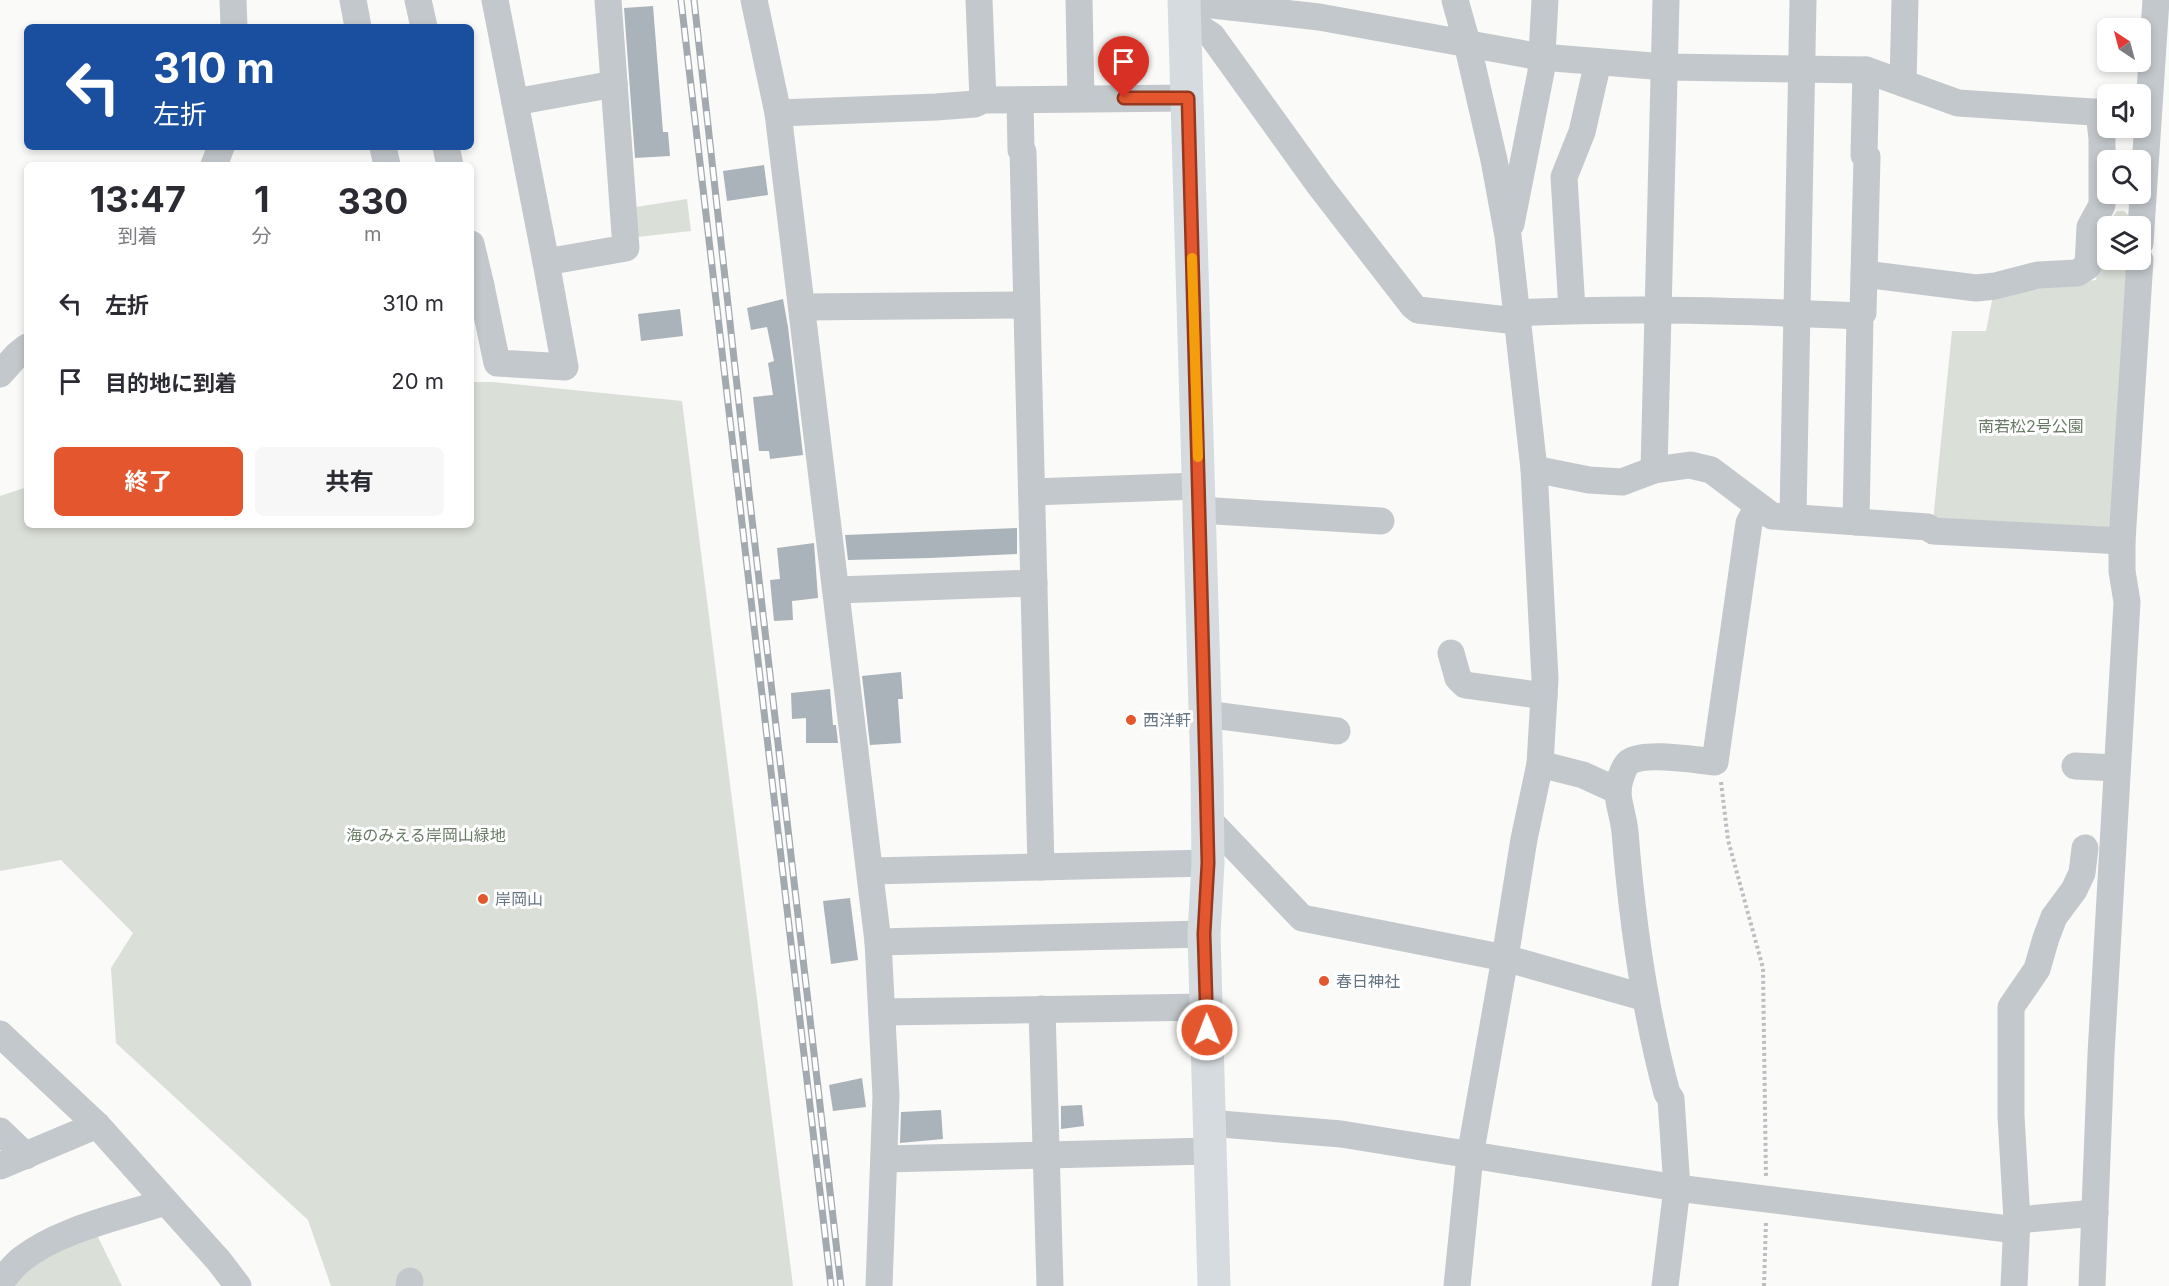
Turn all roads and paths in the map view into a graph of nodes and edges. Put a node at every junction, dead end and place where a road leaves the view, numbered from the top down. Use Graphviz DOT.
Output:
graph roads {
  1 [pos="233,0"];
  2 [pos="353,0"];
  3 [pos="418,0"];
  4 [pos="495,0"];
  5 [pos="608,0"];
  6 [pos="754,0"];
  7 [pos="979,0"];
  8 [pos="1079,0"];
  9 [pos="1455,0"];
  10 [pos="1545,0"];
  11 [pos="1666,0"];
  12 [pos="1803,0"];
  13 [pos="1905,0"];
  14 [pos="2156,0"];
  15 [pos="1185,6"];
  16 [pos="1320,8"];
  17 [pos="234,24"];
  18 [pos="357,24"];
  19 [pos="423,24"];
  20 [pos="1467,43"];
  21 [pos="1541,57"];
  22 [pos="1598,62"];
  23 [pos="1665,68"];
  24 [pos="1801,69"];
  25 [pos="1866,70"];
  26 [pos="1903,83"];
  27 [pos="614,84"];
  28 [pos="2147,84"];
  29 [pos="1081,98"];
  30 [pos="1188,98"];
  31 [pos="983,100"];
  32 [pos="1020,100"];
  33 [pos="515,102"];
  34 [pos="778,113"];
  35 [pos="2097,113"];
  36 [pos="2102,138"];
  37 [pos="2144,138"];
  38 [pos="2102,205"];
  39 [pos="2143,205"];
  40 [pos="2142,216"];
  41 [pos="1508,236"];
  42 [pos="546,262"];
  43 [pos="474,270"];
  44 [pos="2138,270"];
  45 [pos="1864,274"];
  46 [pos="476,287"];
  47 [pos="1026,305"];
  48 [pos="802,307"];
  49 [pos="1572,310"];
  50 [pos="1657,310"];
  51 [pos="1796,313"];
  52 [pos="1860,316"];
  53 [pos="1516,317"];
  54 [pos="24,349"];
  55 [pos="0,374"];
  56 [pos="1533,469"];
  57 [pos="1654,470"];
  58 [pos="1032,492"];
  59 [pos="1199,498"];
  60 [pos="1758,506"];
  61 [pos="1793,516"];
  62 [pos="1381,521"];
  63 [pos="1856,522"];
  64 [pos="2122,541"];
  65 [pos="1034,583"];
  66 [pos="837,590"];
  67 [pos="1451,654"];
  68 [pos="1544,696"];
  69 [pos="1205,714"];
  70 [pos="1337,731"];
  71 [pos="1715,762"];
  72 [pos="1540,764"];
  73 [pos="2075,766"];
  74 [pos="2117,768"];
  75 [pos="1618,791"];
  76 [pos="1207,818"];
  77 [pos="2112,849"];
  78 [pos="1208,863"];
  79 [pos="1041,867"];
  80 [pos="870,871"];
  81 [pos="1204,934"];
  82 [pos="878,942"];
  83 [pos="1505,958"];
  84 [pos="1646,998"];
  85 [pos="1206,1007"];
  86 [pos="1042,1010"];
  87 [pos="882,1012"];
  88 [pos="0,1034"];
  89 [pos="97,1125"];
  90 [pos="0,1131"];
  91 [pos="1210,1137"];
  92 [pos="1046,1155"];
  93 [pos="26,1156"];
  94 [pos="1470,1156"];
  95 [pos="884,1159"];
  96 [pos="0,1166"];
  97 [pos="1677,1188"];
  98 [pos="1766,1199"];
  99 [pos="165,1202"];
  100 [pos="2095,1213"];
  101 [pos="2017,1225"];
  102 [pos="0,1283"];
  103 [pos="234,1285"];
  104 [pos="879,1286"];
  105 [pos="1050,1286"];
  106 [pos="1214,1286"];
  107 [pos="1458,1286"];
  108 [pos="1665,1286"];
  109 [pos="1764,1286"];
  110 [pos="2014,1286"];
  111 [pos="2092,1286"];
  1 -- 17 [label="street"];
  2 -- 18 [label="street"];
  3 -- 19 [label="street"];
  4 -- 33 [label="street"];
  5 -- 27 [label="street"];
  6 -- 34 [label="street"];
  7 -- 31 [label="street"];
  8 -- 29 [label="street"];
  9 -- 20 [label="street"];
  10 -- 21 [label="street"];
  11 -- 23 [label="street"];
  12 -- 24 [label="street"];
  13 -- 26 [label="street"];
  14 -- 28 [label="street"];
  15 -- 16 [label="street"];
  15 -- 30 [label="main road"];
  15 -- 53 [label="street"];
  16 -- 20 [label="street"];
  20 -- 21 [label="street"];
  20 -- 41 [label="street"];
  21 -- 22 [label="street"];
  21 -- 41 [label="street"];
  22 -- 23 [label="street"];
  22 -- 49 [label="street"];
  23 -- 24 [label="street"];
  23 -- 50 [label="street"];
  24 -- 25 [label="street"];
  24 -- 51 [label="street"];
  25 -- 26 [label="street"];
  25 -- 45 [label="street"];
  26 -- 35 [label="street"];
  27 -- 33 [label="street"];
  27 -- 42 [label="street"];
  29 -- 30 [label="street"];
  29 -- 32 [label="street"];
  30 -- 59 [label="main road"];
  31 -- 32 [label="street"];
  31 -- 34 [label="street"];
  32 -- 47 [label="street"];
  33 -- 42 [label="street"];
  34 -- 48 [label="street"];
  36 -- 38 [label="street"];
  37 -- 39 [label="street"];
  38 -- 39 [label="street"];
  38 -- 45 [label="street"];
  39 -- 40 [label="street"];
  41 -- 53 [label="street"];
  42 -- 46 [label="street"];
  43 -- 46 [label="street"];
  44 -- 64 [label="street"];
  45 -- 52 [label="street"];
  47 -- 48 [label="street"];
  47 -- 58 [label="street"];
  48 -- 66 [label="street"];
  49 -- 50 [label="street"];
  49 -- 53 [label="street"];
  50 -- 51 [label="street"];
  50 -- 57 [label="street"];
  51 -- 52 [label="street"];
  51 -- 61 [label="street"];
  52 -- 63 [label="street"];
  53 -- 56 [label="street"];
  54 -- 55 [label="street"];
  56 -- 57 [label="street"];
  56 -- 68 [label="street"];
  57 -- 60 [label="street"];
  58 -- 59 [label="street"];
  58 -- 65 [label="street"];
  59 -- 62 [label="street"];
  59 -- 69 [label="main road"];
  60 -- 61 [label="street"];
  60 -- 71 [label="street"];
  61 -- 63 [label="street"];
  63 -- 64 [label="street"];
  64 -- 74 [label="street"];
  65 -- 66 [label="street"];
  65 -- 79 [label="street"];
  66 -- 80 [label="street"];
  67 -- 68 [label="street"];
  68 -- 72 [label="street"];
  69 -- 70 [label="street"];
  69 -- 76 [label="main road"];
  71 -- 75 [label="street"];
  71 -- 98 [label="path"];
  72 -- 75 [label="street"];
  72 -- 83 [label="street"];
  73 -- 74 [label="street"];
  74 -- 77 [label="street"];
  75 -- 84 [label="street"];
  76 -- 78 [label="main road"];
  76 -- 83 [label="street"];
  77 -- 100 [label="street"];
  77 -- 101 [label="street"];
  78 -- 79 [label="street"];
  78 -- 81 [label="main road"];
  79 -- 80 [label="street"];
  80 -- 82 [label="street"];
  81 -- 82 [label="street"];
  81 -- 85 [label="main road"];
  82 -- 87 [label="street"];
  83 -- 84 [label="street"];
  83 -- 94 [label="street"];
  84 -- 97 [label="street"];
  85 -- 86 [label="street"];
  85 -- 91 [label="main road"];
  86 -- 87 [label="street"];
  86 -- 92 [label="street"];
  87 -- 95 [label="street"];
  88 -- 89 [label="street"];
  89 -- 93 [label="street"];
  89 -- 99 [label="street"];
  90 -- 93 [label="street"];
  91 -- 92 [label="street"];
  91 -- 94 [label="street"];
  91 -- 106 [label="main road"];
  92 -- 95 [label="street"];
  92 -- 105 [label="street"];
  93 -- 96 [label="street"];
  94 -- 97 [label="street"];
  94 -- 107 [label="street"];
  95 -- 104 [label="street"];
  97 -- 98 [label="street"];
  97 -- 108 [label="street"];
  98 -- 101 [label="street"];
  98 -- 109 [label="path"];
  99 -- 102 [label="street"];
  99 -- 103 [label="street"];
  100 -- 101 [label="street"];
  100 -- 111 [label="street"];
  101 -- 110 [label="street"];
}
